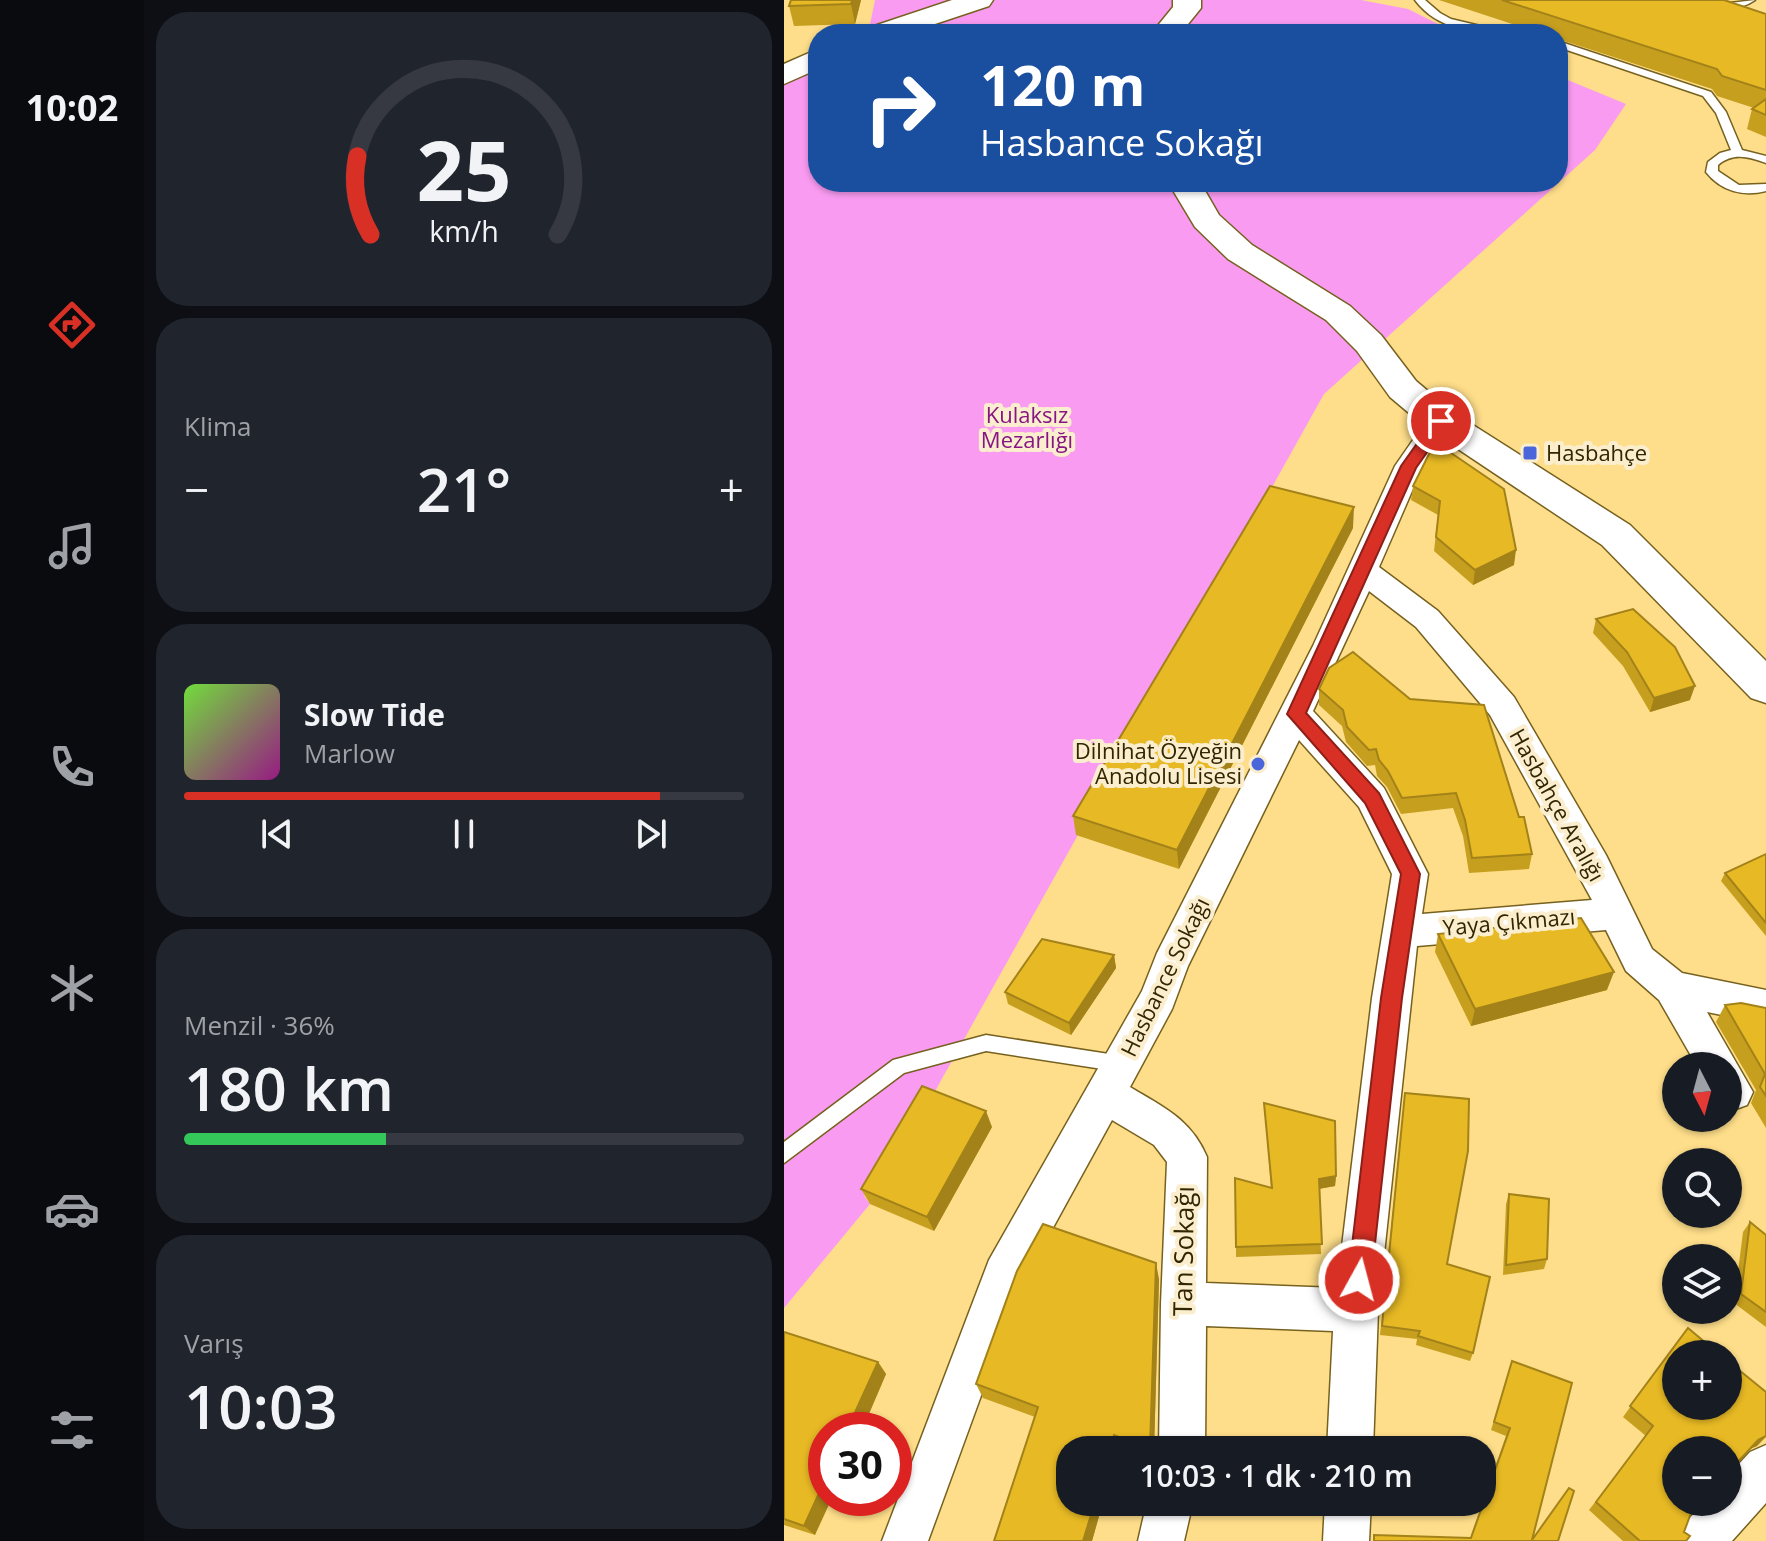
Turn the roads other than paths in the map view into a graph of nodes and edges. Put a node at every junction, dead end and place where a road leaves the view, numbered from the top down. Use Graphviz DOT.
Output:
graph roads {
  1 [pos="979,0"];
  2 [pos="1187,0"];
  3 [pos="1420,0"];
  4 [pos="1694,0"];
  5 [pos="1750,0"];
  6 [pos="906,24"];
  7 [pos="1173,24"];
  8 [pos="1460,24"];
  9 [pos="1568,47"];
  10 [pos="808,51"];
  11 [pos="784,57"];
  12 [pos="808,63"];
  13 [pos="784,75"];
  14 [pos="1738,153"];
  15 [pos="1766,160"];
  16 [pos="1766,187"];
  17 [pos="1190,192"];
  18 [pos="1441,421"];
  19 [pos="1363,571"];
  20 [pos="1766,687"];
  21 [pos="1296,714"];
  22 [pos="1616,914"];
  23 [pos="1401,932"];
  24 [pos="1672,988"];
  25 [pos="1766,1007"];
  26 [pos="1710,1052"];
  27 [pos="1113,1079"];
  28 [pos="784,1154"];
  29 [pos="1182,1304"];
  30 [pos="1356,1310"];
  31 [pos="1182,1436"];
  32 [pos="1351,1436"];
  33 [pos="1766,1468"];
  34 [pos="1167,1516"];
  35 [pos="1347,1516"];
  36 [pos="905,1541"];
  37 [pos="1161,1541"];
  38 [pos="1346,1541"];
  39 [pos="1701,1541"];
  1 -- 6 [label="street"];
  2 -- 7 [label="street"];
  3 -- 8 [label="lane"];
  4 -- 5 [label="lane"];
  9 -- 14 [label="lane"];
  10 -- 11 [label="street"];
  12 -- 13 [label="street"];
  14 -- 15 [label="lane"];
  14 -- 16 [label="lane"];
  17 -- 18 [label="street"];
  18 -- 19 [label="street, Hasbance Sokağı"];
  18 -- 20 [label="street"];
  19 -- 21 [label="street, Hasbance Sokağı"];
  19 -- 22 [label="street, Hasbahçe Aralığı"];
  21 -- 23 [label="street"];
  21 -- 27 [label="street, Hasbance Sokağı"];
  22 -- 23 [label="street, Yaya Çıkmazı"];
  22 -- 24 [label="street, Hasbahçe Aralığı"];
  23 -- 30 [label="street"];
  24 -- 25 [label="street"];
  24 -- 26 [label="street, Hasbahçe Aralığı"];
  27 -- 28 [label="lane"];
  27 -- 29 [label="street, Tan Sokağı"];
  27 -- 36 [label="street, Hasbance Sokağı"];
  29 -- 30 [label="street"];
  29 -- 31 [label="street, Tan Sokağı"];
  30 -- 32 [label="street"];
  33 -- 39 [label="street"];
  34 -- 37 [label="street"];
  35 -- 38 [label="street"];
}
